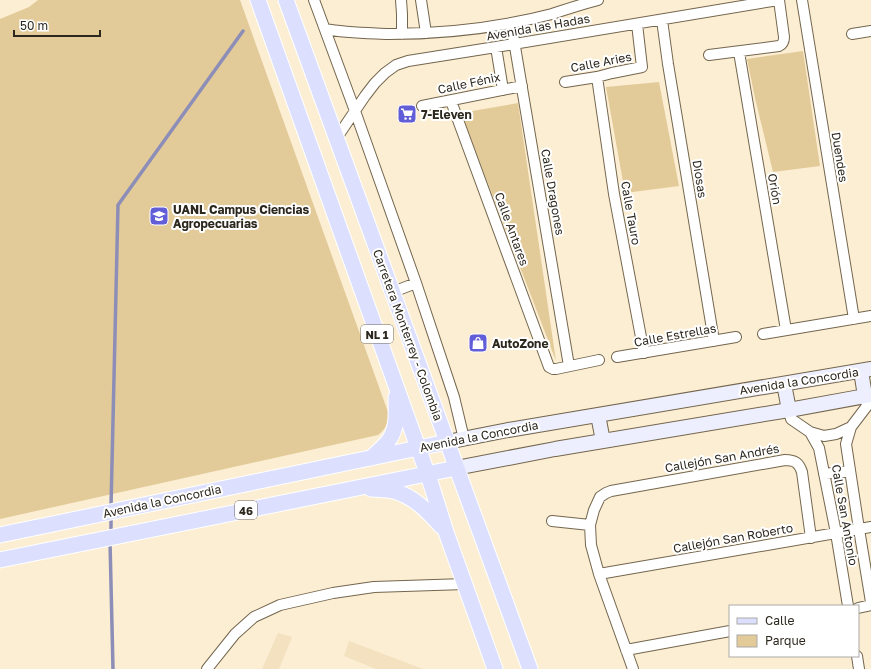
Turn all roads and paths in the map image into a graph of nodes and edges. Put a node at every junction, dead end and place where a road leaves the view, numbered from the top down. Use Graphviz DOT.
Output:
graph roads {
  1 [pos="258,0"];
  2 [pos="286,0"];
  3 [pos="314,0"];
  4 [pos="401,0"];
  5 [pos="421,0"];
  6 [pos="598,0"];
  7 [pos="778,0"];
  8 [pos="802,0"];
  9 [pos="662,20"];
  10 [pos="511,23"];
  11 [pos="637,24"];
  12 [pos="325,29"];
  13 [pos="871,31"];
  14 [pos="426,33"];
  15 [pos="402,34"];
  16 [pos="852,34"];
  17 [pos="515,44"];
  18 [pos="496,48"];
  19 [pos="739,52"];
  20 [pos="709,55"];
  21 [pos="597,77"];
  22 [pos="565,82"];
  23 [pos="522,86"];
  24 [pos="503,90"];
  25 [pos="450,101"];
  26 [pos="422,106"];
  27 [pos="355,111"];
  28 [pos="336,139"];
  29 [pos="416,283"];
  30 [pos="393,292"];
  31 [pos="871,316"];
  32 [pos="854,319"];
  33 [pos="786,330"];
  34 [pos="763,334"];
  35 [pos="736,337"];
  36 [pos="714,342"];
  37 [pos="644,353"];
  38 [pos="617,357"];
  39 [pos="599,360"];
  40 [pos="569,366"];
  41 [pos="866,370"];
  42 [pos="784,384"];
  43 [pos="395,386"];
  44 [pos="868,395"];
  45 [pos="789,410"];
  46 [pos="598,415"];
  47 [pos="851,427"];
  48 [pos="810,432"];
  49 [pos="464,439"];
  50 [pos="603,441"];
  51 [pos="447,442"];
  52 [pos="418,448"];
  53 [pos="370,458"];
  54 [pos="456,468"];
  55 [pos="850,471"];
  56 [pos="427,473"];
  57 [pos="824,474"];
  58 [pos="358,487"];
  59 [pos="552,521"];
  60 [pos="590,525"];
  61 [pos="871,527"];
  62 [pos="859,529"];
  63 [pos="446,532"];
  64 [pos="836,533"];
  65 [pos="0,535"];
  66 [pos="812,538"];
  67 [pos="0,560"];
  68 [pos="599,574"];
  69 [pos="465,584"];
  70 [pos="871,602"];
  71 [pos="848,605"];
  72 [pos="871,605"];
  73 [pos="859,608"];
  74 [pos="729,631"];
  75 [pos="626,650"];
  76 [pos="857,657"];
  77 [pos="207,669"];
  78 [pos="495,669"];
  79 [pos="530,669"];
  80 [pos="632,669"];
  81 [pos="859,669"];
  1 -- 43 [label="main road, NL 1"];
  2 -- 28 [label="main road, Carretera Monterrey - Colombia / NL 1"];
  3 -- 12 [label="street"];
  4 -- 15 [label="street"];
  5 -- 14 [label="street"];
  6 -- 10 [label="street, Avenida las Hadas"];
  7 -- 9 [label="street, Avenida las Hadas"];
  7 -- 19 [label="street"];
  8 -- 32 [label="street, Duendes"];
  9 -- 11 [label="street, Avenida las Hadas"];
  9 -- 36 [label="street, Diosas"];
  10 -- 14 [label="street, Avenida las Hadas"];
  10 -- 17 [label="street, Calle Dragones"];
  11 -- 17 [label="street, Avenida las Hadas"];
  11 -- 21 [label="street, Calle Aries"];
  12 -- 15 [label="street, Avenida las Hadas"];
  12 -- 27 [label="street"];
  13 -- 16 [label="street"];
  14 -- 15 [label="street, Avenida las Hadas"];
  17 -- 18 [label="street, Avenida las Hadas"];
  17 -- 23 [label="street, Calle Dragones"];
  18 -- 24 [label="street"];
  18 -- 27 [label="street, Avenida las Hadas"];
  19 -- 20 [label="street"];
  19 -- 33 [label="street, Orión"];
  21 -- 22 [label="street, Calle Aries"];
  21 -- 37 [label="street, Calle Tauro"];
  23 -- 24 [label="street, Calle Fénix"];
  23 -- 40 [label="street, Calle Dragones"];
  24 -- 25 [label="street, Calle Fénix"];
  25 -- 26 [label="street, Calle Fénix"];
  25 -- 40 [label="street, Calle Antares"];
  27 -- 28 [label="street, Avenida las Hadas"];
  27 -- 29 [label="street"];
  28 -- 30 [label="main road, Carretera Monterrey - Colombia / NL 1"];
  29 -- 30 [label="street"];
  29 -- 49 [label="street"];
  30 -- 51 [label="main road, Carretera Monterrey - Colombia / NL 1"];
  31 -- 32 [label="street"];
  32 -- 33 [label="street"];
  33 -- 34 [label="street"];
  35 -- 36 [label="street, Calle Estrellas"];
  36 -- 37 [label="street, Calle Estrellas"];
  37 -- 38 [label="street, Calle Estrellas"];
  39 -- 40 [label="street"];
  41 -- 42 [label="main road, Avenida la Concordia / 46"];
  41 -- 44 [label="main road"];
  42 -- 45 [label="main road"];
  42 -- 46 [label="main road, Avenida la Concordia / 46"];
  43 -- 52 [label="main road, NL 1"];
  43 -- 53 [label="main road"];
  44 -- 45 [label="main road, Avenida la Concordia / 46"];
  44 -- 47 [label="street, Calle San Antonio"];
  45 -- 48 [label="street, Calle San Antonio"];
  45 -- 50 [label="main road, Avenida la Concordia / 46"];
  46 -- 49 [label="main road, Avenida la Concordia / 46"];
  46 -- 50 [label="main road"];
  47 -- 48 [label="street, Calle San Antonio"];
  47 -- 55 [label="street, Calle San Antonio"];
  48 -- 57 [label="street, Calle San Antonio"];
  49 -- 51 [label="main road, Avenida la Concordia / 46"];
  50 -- 54 [label="main road, Avenida la Concordia / 46"];
  51 -- 52 [label="main road, Avenida la Concordia / 46"];
  51 -- 54 [label="main road, Carretera Monterrey - Colombia / NL 1"];
  52 -- 53 [label="main road, Avenida la Concordia / 46"];
  52 -- 56 [label="main road, NL 1"];
  53 -- 65 [label="main road, Avenida la Concordia / 46"];
  54 -- 56 [label="main road, Avenida la Concordia / 46"];
  54 -- 79 [label="main road, Carretera Monterrey - Colombia / NL 1"];
  55 -- 57 [label="street"];
  55 -- 62 [label="street, Calle San Antonio"];
  56 -- 58 [label="main road, Avenida la Concordia / 46"];
  56 -- 63 [label="main road, NL 1"];
  57 -- 64 [label="street, Calle San Antonio"];
  58 -- 63 [label="main road"];
  58 -- 67 [label="main road, Avenida la Concordia / 46"];
  59 -- 60 [label="street"];
  60 -- 66 [label="street, Callejón San Andrés"];
  60 -- 68 [label="street"];
  61 -- 62 [label="street, Callejón San Roberto"];
  62 -- 64 [label="street, Callejón San Roberto"];
  62 -- 70 [label="street, Calle San Antonio"];
  63 -- 69 [label="main road, NL 1"];
  64 -- 66 [label="street, Callejón San Roberto"];
  64 -- 71 [label="street, Calle San Antonio"];
  66 -- 68 [label="street, Callejón San Roberto"];
  68 -- 75 [label="street"];
  69 -- 77 [label="street"];
  69 -- 78 [label="main road, NL 1"];
  72 -- 73 [label="street"];
  74 -- 75 [label="street"];
  75 -- 80 [label="street"];
  76 -- 81 [label="street"];
}
